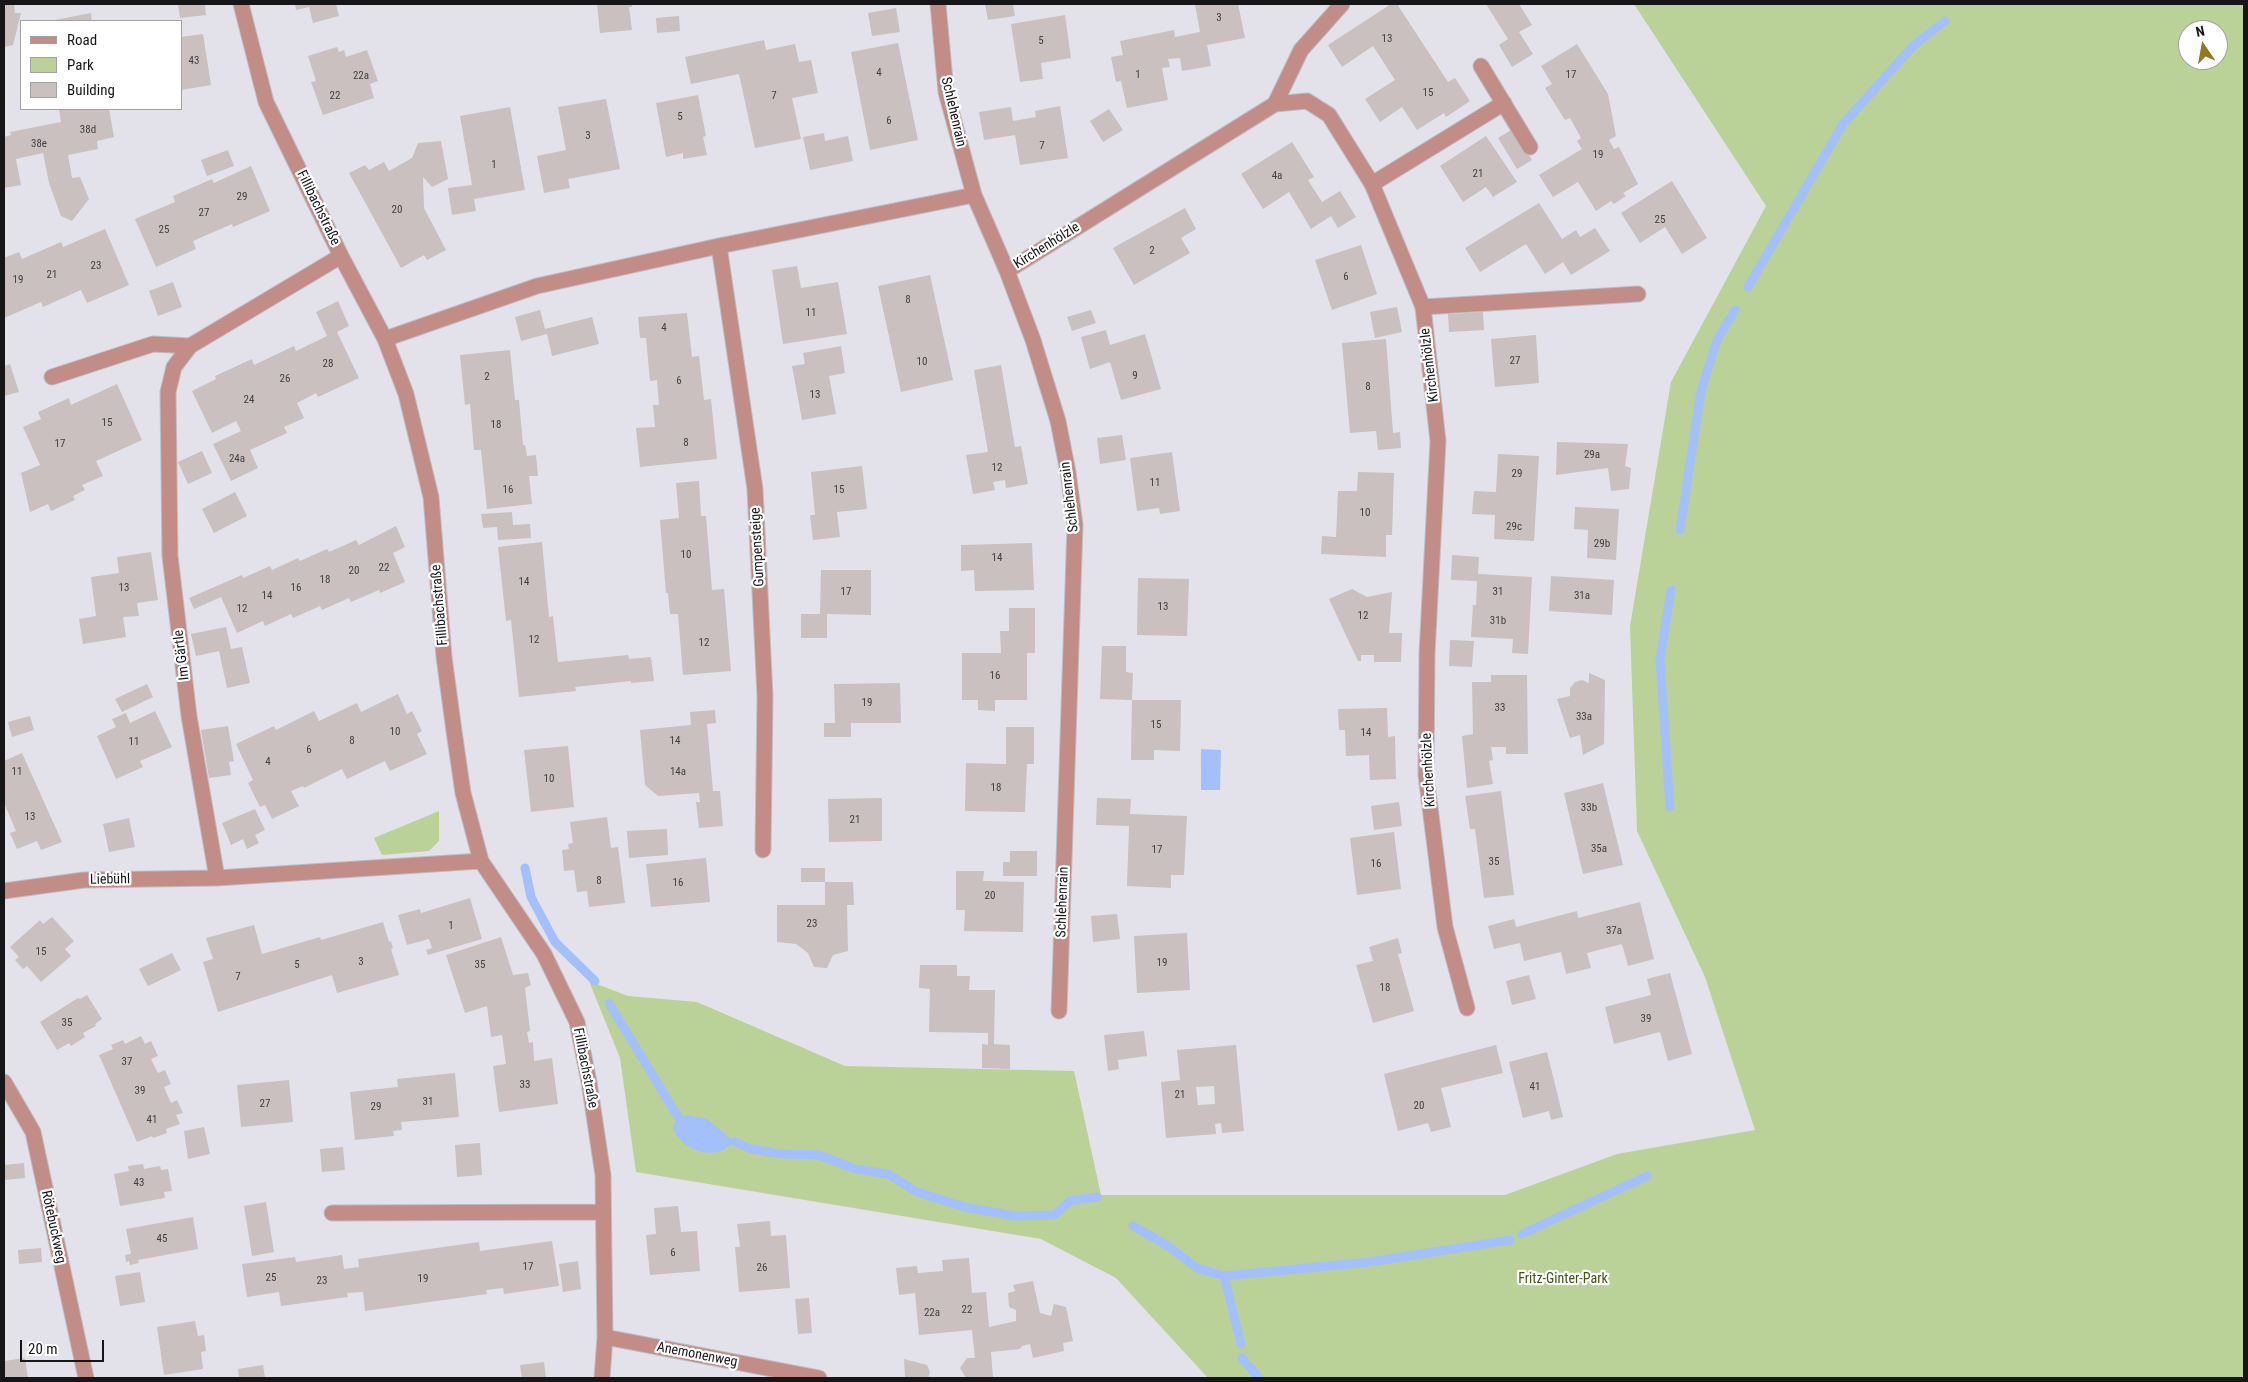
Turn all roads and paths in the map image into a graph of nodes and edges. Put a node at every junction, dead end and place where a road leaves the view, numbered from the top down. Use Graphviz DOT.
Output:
graph roads {
  1 [pos="241,4"];
  2 [pos="938,4"];
  3 [pos="1342,4"];
  4 [pos="1481,66"];
  5 [pos="1504,103"];
  6 [pos="1275,104"];
  7 [pos="1530,147"];
  8 [pos="1372,184"];
  9 [pos="974,195"];
  10 [pos="719,246"];
  11 [pos="341,256"];
  12 [pos="1007,271"];
  13 [pos="1638,294"];
  14 [pos="1423,307"];
  15 [pos="385,339"];
  16 [pos="190,346"];
  17 [pos="52,377"];
  18 [pos="763,850"];
  19 [pos="481,862"];
  20 [pos="217,878"];
  21 [pos="4,888"];
  22 [pos="1467,1008"];
  23 [pos="1060,1011"];
  24 [pos="4,1082"];
  25 [pos="602,1212"];
  26 [pos="332,1213"];
  27 [pos="605,1337"];
  28 [pos="86,1378"];
  29 [pos="602,1378"];
  30 [pos="818,1378"];
  1 -- 11 [label="street, Fillibachstraße"];
  2 -- 9 [label="street, Schlehenrain"];
  3 -- 6 [label="street"];
  4 -- 5 [label="street"];
  5 -- 7 [label="street"];
  5 -- 8 [label="street"];
  6 -- 8 [label="street, Kirchenhölzle"];
  6 -- 12 [label="street, Kirchenhölzle"];
  8 -- 14 [label="street, Kirchenhölzle"];
  9 -- 10 [label="street"];
  9 -- 12 [label="street, Schlehenrain"];
  10 -- 15 [label="street"];
  10 -- 18 [label="street, Gumpensteige"];
  11 -- 15 [label="street, Fillibachstraße"];
  11 -- 16 [label="street, Im Gärtle"];
  12 -- 23 [label="street, Schlehenrain"];
  13 -- 14 [label="street"];
  14 -- 22 [label="street, Kirchenhölzle"];
  15 -- 19 [label="street, Fillibachstraße"];
  16 -- 17 [label="street"];
  16 -- 20 [label="street, Im Gärtle"];
  19 -- 20 [label="street"];
  19 -- 25 [label="street, Fillibachstraße"];
  20 -- 21 [label="street, Liebühl"];
  24 -- 28 [label="street, Rötebuckweg"];
  25 -- 26 [label="street"];
  25 -- 27 [label="street, Fillibachstraße"];
  27 -- 29 [label="street, Fillibachstraße"];
  27 -- 30 [label="street, Anemonenweg"];
}
